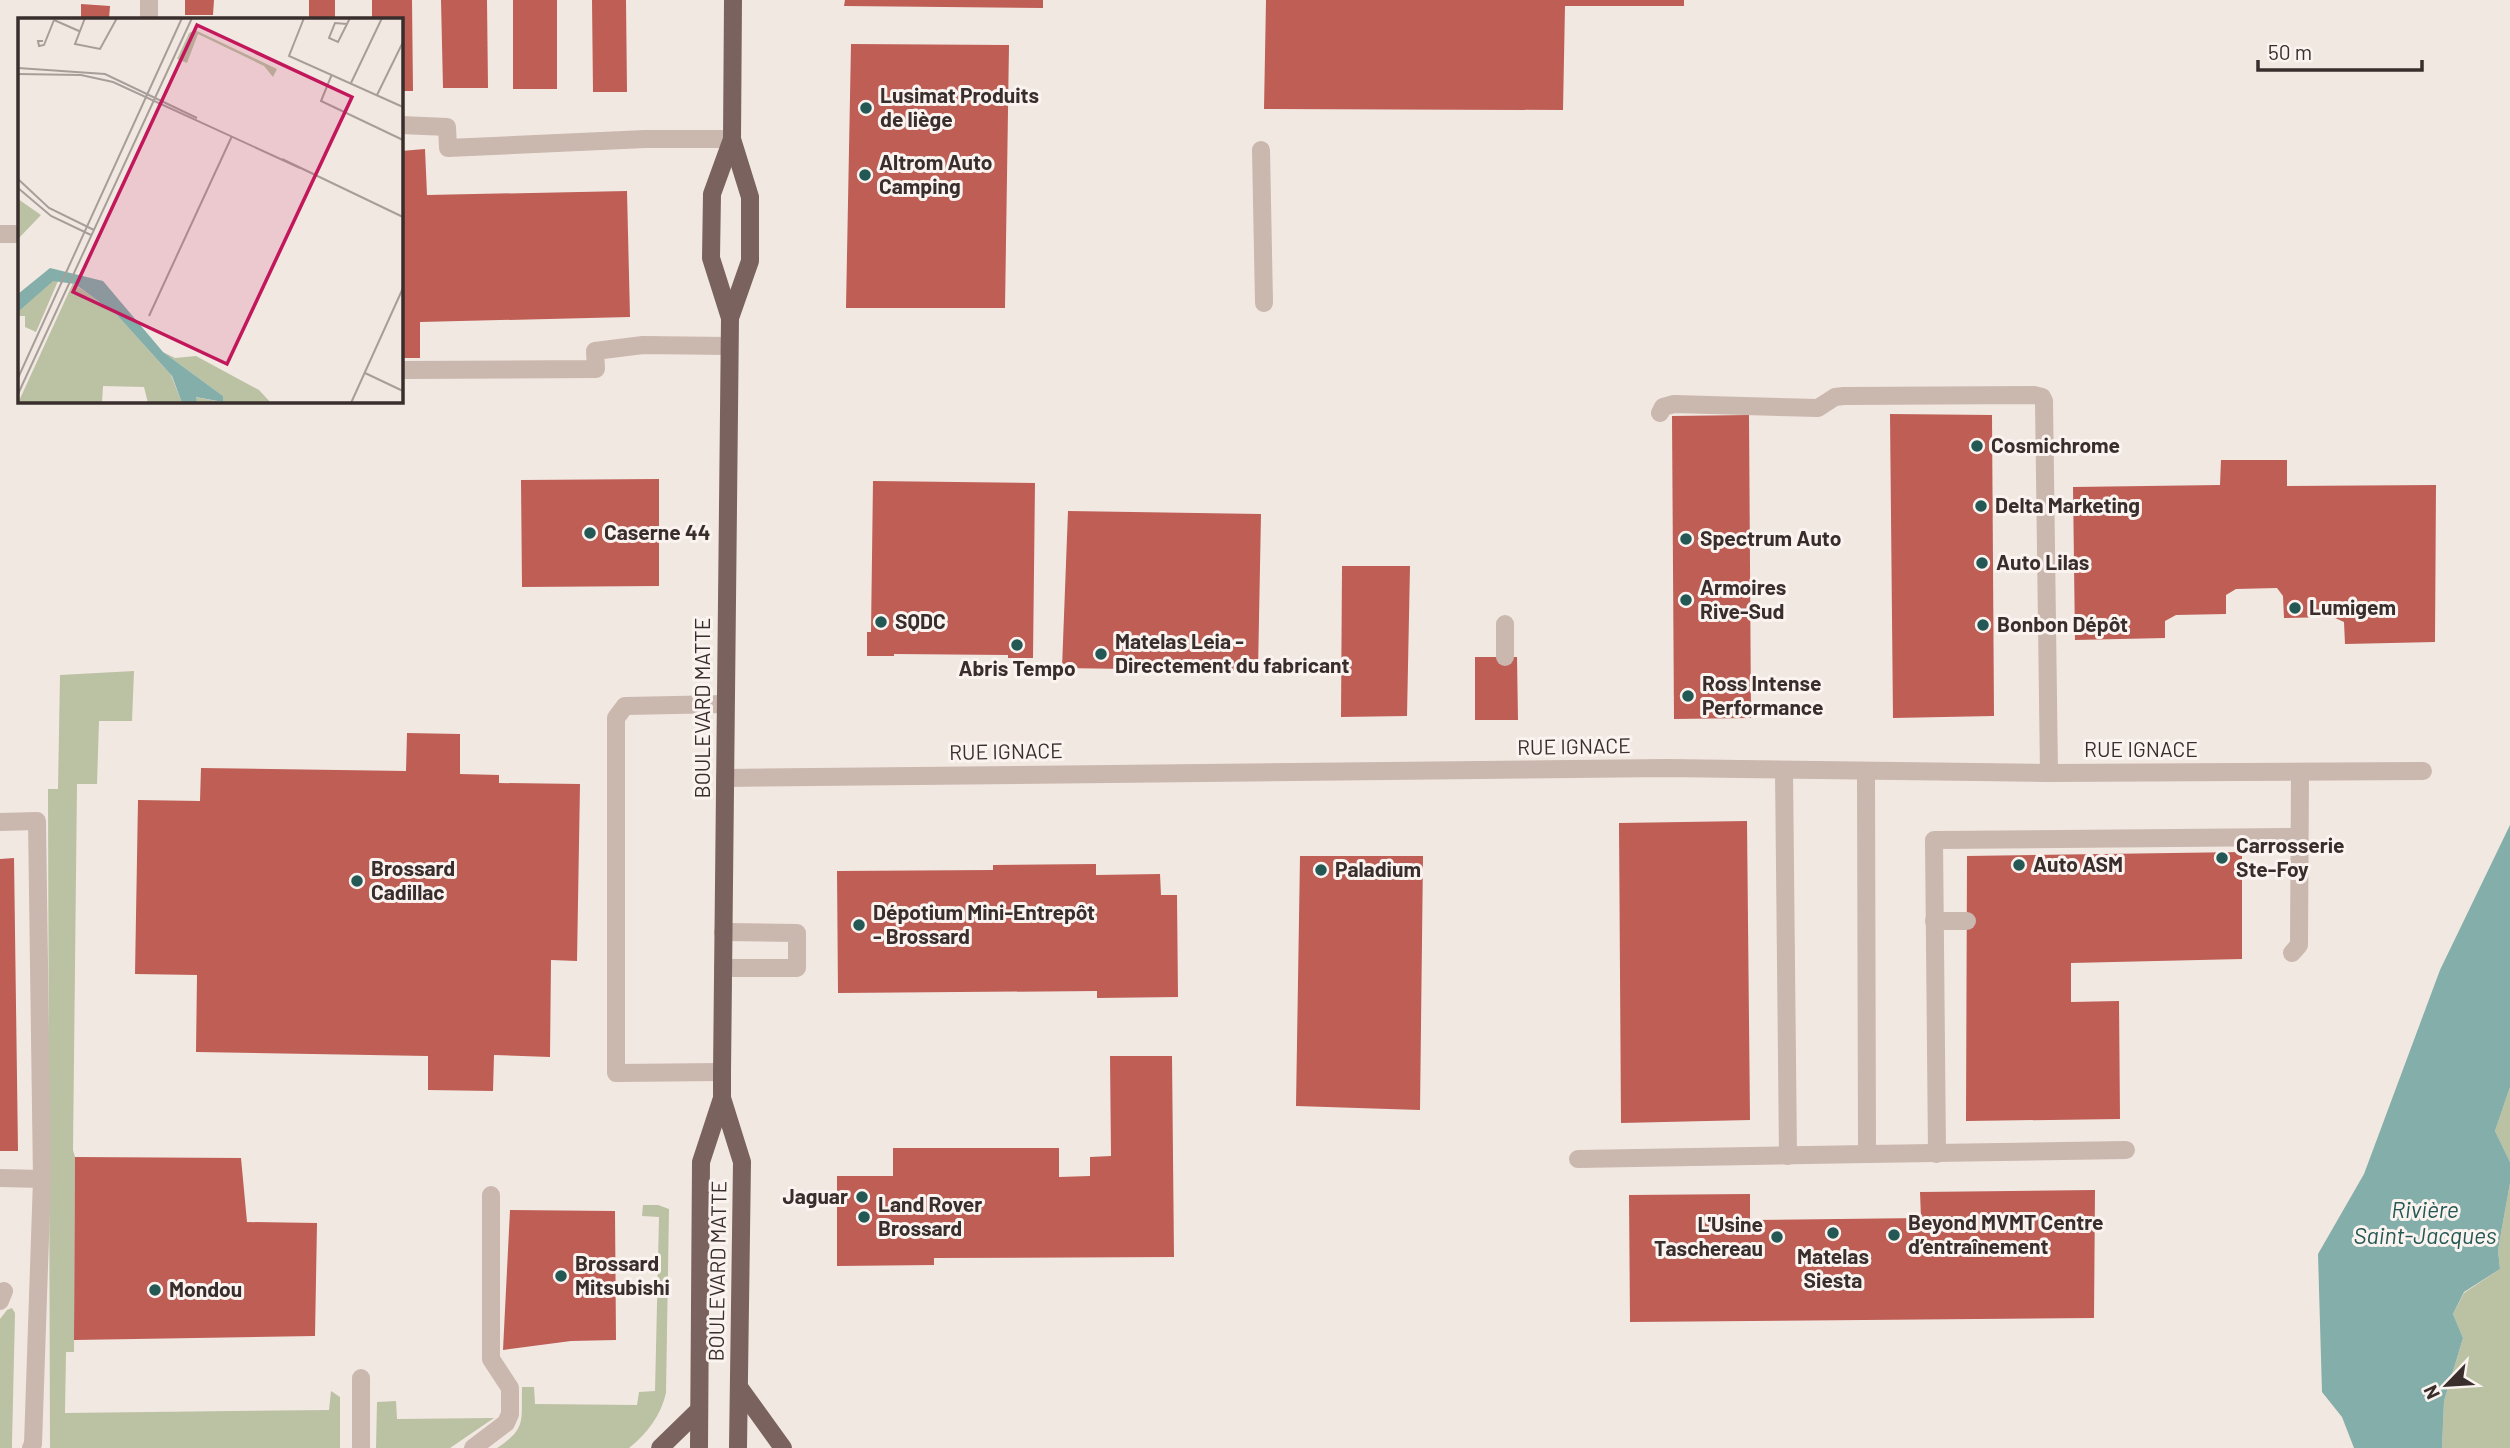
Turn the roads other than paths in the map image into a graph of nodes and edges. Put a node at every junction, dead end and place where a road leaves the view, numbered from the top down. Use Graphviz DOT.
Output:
graph roads {
  1 [pos="149,0"];
  2 [pos="733,0"];
  3 [pos="149,18"];
  4 [pos="402,125"];
  5 [pos="732,139"];
  6 [pos="1261,150"];
  7 [pos="0,234"];
  8 [pos="18,234"];
  9 [pos="1264,303"];
  10 [pos="730,318"];
  11 [pos="729,346"];
  12 [pos="402,370"];
  13 [pos="1660,413"];
  14 [pos="1504,624"];
  15 [pos="1505,657"];
  16 [pos="725,705"];
  17 [pos="1784,770"];
  18 [pos="1866,771"];
  19 [pos="2423,771"];
  20 [pos="2049,773"];
  21 [pos="2300,773"];
  22 [pos="725,778"];
  23 [pos="0,822"];
  24 [pos="2299,837"];
  25 [pos="1934,920"];
  26 [pos="1967,920"];
  27 [pos="723,932"];
  28 [pos="2292,953"];
  29 [pos="723,968"];
  30 [pos="722,1072"];
  31 [pos="722,1098"];
  32 [pos="2126,1150"];
  33 [pos="1867,1154"];
  34 [pos="1937,1154"];
  35 [pos="1788,1156"];
  36 [pos="1578,1159"];
  37 [pos="0,1178"];
  38 [pos="42,1179"];
  39 [pos="491,1195"];
  40 [pos="362,1378"];
  41 [pos="739,1387"];
  42 [pos="699,1409"];
  43 [pos="33,1447"];
  44 [pos="361,1448"];
  45 [pos="473,1448"];
  46 [pos="660,1448"];
  47 [pos="699,1448"];
  48 [pos="738,1448"];
  49 [pos="783,1448"];
  1 -- 3 [label="street"];
  2 -- 5 [label="main road, BOULEVARD MATTE"];
  4 -- 5 [label="street"];
  5 -- 10 [label="main road, BOULEVARD MATTE"];
  5 -- 10 [label="main road, BOULEVARD MATTE"];
  6 -- 9 [label="street"];
  7 -- 8 [label="street"];
  10 -- 11 [label="main road, BOULEVARD MATTE"];
  11 -- 12 [label="street"];
  11 -- 16 [label="main road, BOULEVARD MATTE"];
  13 -- 20 [label="street"];
  14 -- 15 [label="street"];
  16 -- 22 [label="main road, BOULEVARD MATTE"];
  16 -- 30 [label="street"];
  17 -- 18 [label="street, RUE IGNACE"];
  17 -- 22 [label="street, RUE IGNACE"];
  17 -- 35 [label="street"];
  18 -- 20 [label="street, RUE IGNACE"];
  18 -- 33 [label="street"];
  19 -- 21 [label="street, RUE IGNACE"];
  20 -- 21 [label="street, RUE IGNACE"];
  21 -- 24 [label="street"];
  22 -- 27 [label="main road, BOULEVARD MATTE"];
  23 -- 38 [label="street"];
  24 -- 25 [label="street"];
  24 -- 28 [label="street"];
  25 -- 26 [label="street"];
  25 -- 34 [label="street"];
  27 -- 29 [label="main road, BOULEVARD MATTE"];
  27 -- 29 [label="street"];
  29 -- 30 [label="main road, BOULEVARD MATTE"];
  30 -- 31 [label="main road, BOULEVARD MATTE"];
  31 -- 41 [label="main road, BOULEVARD MATTE"];
  31 -- 42 [label="main road, BOULEVARD MATTE"];
  32 -- 34 [label="street"];
  33 -- 34 [label="street"];
  33 -- 35 [label="street"];
  35 -- 36 [label="street"];
  37 -- 38 [label="street"];
  38 -- 43 [label="street"];
  39 -- 45 [label="street"];
  40 -- 44 [label="street"];
  41 -- 48 [label="main road, BOULEVARD MATTE"];
  41 -- 49 [label="main road"];
  42 -- 46 [label="main road"];
  42 -- 47 [label="main road, BOULEVARD MATTE"];
}
